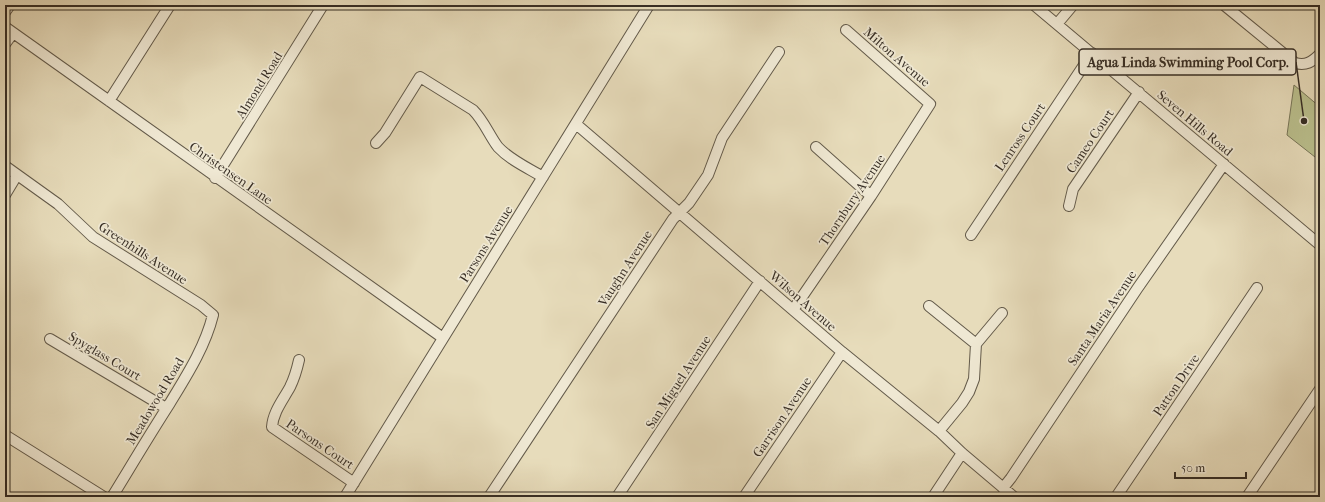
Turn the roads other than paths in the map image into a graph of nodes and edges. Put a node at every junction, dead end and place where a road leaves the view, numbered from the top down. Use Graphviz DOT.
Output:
graph roads {
  1 [pos="10,5"];
  2 [pos="170,5"];
  3 [pos="323,5"];
  4 [pos="649,5"];
  5 [pos="1034,5"];
  6 [pos="1073,5"];
  7 [pos="1224,5"];
  8 [pos="5,12"];
  9 [pos="1057,24"];
  10 [pos="9,30"];
  11 [pos="846,30"];
  12 [pos="5,44"];
  13 [pos="779,52"];
  14 [pos="1092,53"];
  15 [pos="1320,54"];
  16 [pos="1139,92"];
  17 [pos="109,101"];
  18 [pos="930,104"];
  19 [pos="576,124"];
  20 [pos="376,143"];
  21 [pos="816,147"];
  22 [pos="1224,164"];
  23 [pos="5,166"];
  24 [pos="17,175"];
  25 [pos="543,177"];
  26 [pos="215,178"];
  27 [pos="5,194"];
  28 [pos="871,196"];
  29 [pos="1069,206"];
  30 [pos="680,213"];
  31 [pos="971,235"];
  32 [pos="1320,245"];
  33 [pos="760,281"];
  34 [pos="1257,288"];
  35 [pos="929,306"];
  36 [pos="793,310"];
  37 [pos="1002,313"];
  38 [pos="213,315"];
  39 [pos="443,338"];
  40 [pos="50,339"];
  41 [pos="976,344"];
  42 [pos="842,352"];
  43 [pos="299,360"];
  44 [pos="1320,389"];
  45 [pos="166,408"];
  46 [pos="939,431"];
  47 [pos="5,435"];
  48 [pos="962,453"];
  49 [pos="354,483"];
  50 [pos="1003,488"];
  51 [pos="104,497"];
  52 [pos="112,497"];
  53 [pos="345,497"];
  54 [pos="490,497"];
  55 [pos="617,497"];
  56 [pos="744,497"];
  57 [pos="933,497"];
  58 [pos="1014,497"];
  59 [pos="1116,497"];
  60 [pos="1247,497"];
  1 -- 8 [label="street"];
  2 -- 17 [label="street"];
  3 -- 26 [label="street, Almond Road"];
  4 -- 19 [label="street, Parsons Avenue"];
  5 -- 9 [label="street, Seven Hills Road"];
  6 -- 9 [label="street"];
  7 -- 15 [label="street"];
  9 -- 14 [label="street, Seven Hills Road"];
  10 -- 12 [label="street"];
  10 -- 17 [label="street, Christensen Lane"];
  11 -- 18 [label="street, Milton Avenue"];
  13 -- 30 [label="street, Vaughn Avenue"];
  14 -- 16 [label="street, Seven Hills Road"];
  14 -- 31 [label="street, Lenross Court"];
  16 -- 22 [label="street, Seven Hills Road"];
  16 -- 29 [label="street, Cameo Court"];
  17 -- 26 [label="street, Christensen Lane"];
  18 -- 28 [label="street, Thornbury Avenue"];
  19 -- 25 [label="street, Parsons Avenue"];
  19 -- 30 [label="street, Wilson Avenue"];
  20 -- 25 [label="street"];
  21 -- 28 [label="street"];
  22 -- 32 [label="street, Seven Hills Road"];
  22 -- 50 [label="street, Santa Maria Avenue"];
  23 -- 24 [label="street, Greenhills Avenue"];
  24 -- 27 [label="street"];
  24 -- 38 [label="street, Greenhills Avenue"];
  25 -- 39 [label="street, Parsons Avenue"];
  26 -- 39 [label="street, Christensen Lane"];
  28 -- 36 [label="street, Thornbury Avenue"];
  30 -- 33 [label="street, Wilson Avenue"];
  30 -- 54 [label="street, Vaughn Avenue"];
  33 -- 36 [label="street, Wilson Avenue"];
  33 -- 55 [label="street, San Miguel Avenue"];
  34 -- 59 [label="street, Patton Drive"];
  35 -- 41 [label="street"];
  36 -- 42 [label="street, Wilson Avenue"];
  37 -- 41 [label="street"];
  38 -- 45 [label="street, Meadowood Road"];
  39 -- 49 [label="street, Parsons Avenue"];
  40 -- 45 [label="street, Spyglass Court"];
  41 -- 46 [label="street"];
  42 -- 46 [label="street, Wilson Avenue"];
  42 -- 56 [label="street, Garrison Avenue"];
  43 -- 49 [label="street, Parsons Court"];
  44 -- 60 [label="street"];
  45 -- 52 [label="street, Meadowood Road"];
  46 -- 48 [label="street, Wilson Avenue"];
  47 -- 51 [label="street"];
  48 -- 50 [label="street, Wilson Avenue"];
  48 -- 57 [label="street"];
  49 -- 53 [label="street, Parsons Avenue"];
  50 -- 58 [label="street, Wilson Avenue"];
}
